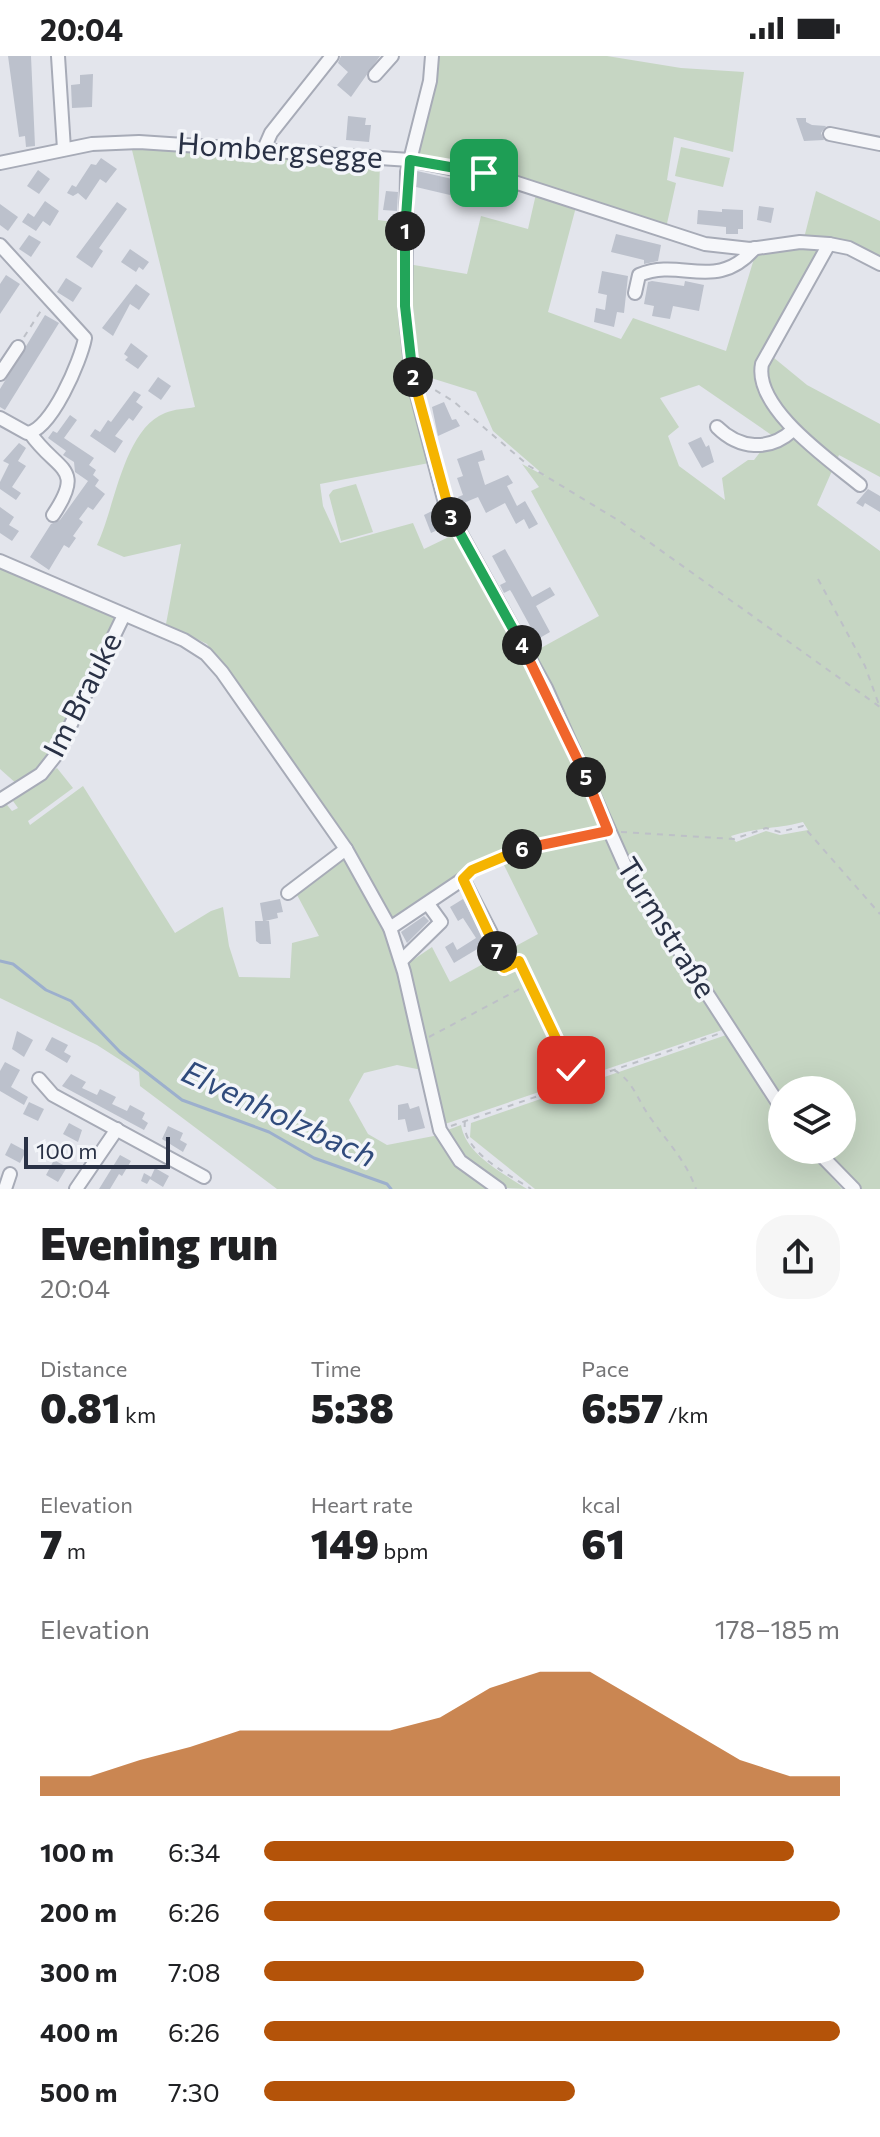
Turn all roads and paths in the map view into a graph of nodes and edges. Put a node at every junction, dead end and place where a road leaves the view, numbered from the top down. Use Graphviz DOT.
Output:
graph roads {
  1 [pos="58,56"];
  2 [pos="332,56"];
  3 [pos="392,56"];
  4 [pos="432,56"];
  5 [pos="375,75"];
  6 [pos="830,134"];
  7 [pos="880,144"];
  8 [pos="64,149"];
  9 [pos="264,149"];
  10 [pos="410,160"];
  11 [pos="0,163"];
  12 [pos="829,244"];
  13 [pos="0,245"];
  14 [pos="755,248"];
  15 [pos="880,264"];
  16 [pos="635,293"];
  17 [pos="49,297"];
  18 [pos="18,347"];
  19 [pos="0,374"];
  20 [pos="412,376"];
  21 [pos="0,418"];
  22 [pos="717,427"];
  23 [pos="793,430"];
  24 [pos="30,433"];
  25 [pos="860,485"];
  26 [pos="53,515"];
  27 [pos="0,561"];
  28 [pos="818,579"];
  29 [pos="124,615"];
  30 [pos="880,707"];
  31 [pos="0,800"];
  32 [pos="608,831"];
  33 [pos="346,849"];
  34 [pos="463,879"];
  35 [pos="288,893"];
  36 [pos="428,904"];
  37 [pos="880,914"];
  38 [pos="390,928"];
  39 [pos="491,933"];
  40 [pos="401,961"];
  41 [pos="530,984"];
  42 [pos="730,1031"];
  43 [pos="420,1042"];
  44 [pos="613,1070"];
  45 [pos="39,1079"];
  46 [pos="577,1082"];
  47 [pos="768,1088"];
  48 [pos="465,1120"];
  49 [pos="117,1129"];
  50 [pos="440,1130"];
  51 [pos="830,1164"];
  52 [pos="10,1174"];
  53 [pos="204,1177"];
  54 [pos="5,1189"];
  55 [pos="76,1189"];
  56 [pos="499,1189"];
  57 [pos="531,1189"];
  58 [pos="696,1189"];
  59 [pos="854,1189"];
  1 -- 8 [label="street"];
  2 -- 9 [label="street"];
  3 -- 5 [label="street"];
  4 -- 10 [label="street, Turmstraße"];
  6 -- 7 [label="street"];
  8 -- 9 [label="street, Hombergsegge"];
  8 -- 11 [label="street, Hombergsegge"];
  9 -- 10 [label="street, Hombergsegge"];
  10 -- 14 [label="street, Hombergsegge"];
  10 -- 20 [label="street, Turmstraße"];
  12 -- 14 [label="street, Hombergsegge"];
  12 -- 15 [label="street, Hombergsegge"];
  12 -- 23 [label="street"];
  13 -- 17 [label="street"];
  14 -- 16 [label="street"];
  17 -- 18 [label="path"];
  17 -- 24 [label="street"];
  18 -- 19 [label="street"];
  20 -- 30 [label="path"];
  20 -- 32 [label="street, Turmstraße"];
  21 -- 24 [label="street"];
  22 -- 23 [label="street"];
  23 -- 25 [label="street"];
  24 -- 26 [label="street"];
  27 -- 29 [label="street"];
  28 -- 30 [label="path"];
  29 -- 31 [label="street, Im Brauke"];
  29 -- 33 [label="street"];
  32 -- 34 [label="path"];
  32 -- 37 [label="path"];
  32 -- 42 [label="street, Turmstraße"];
  33 -- 35 [label="street"];
  33 -- 38 [label="street"];
  34 -- 36 [label="street"];
  34 -- 39 [label="street"];
  36 -- 38 [label="street"];
  36 -- 40 [label="street"];
  38 -- 40 [label="street"];
  39 -- 41 [label="path"];
  40 -- 43 [label="street"];
  41 -- 43 [label="path"];
  41 -- 46 [label="path"];
  42 -- 44 [label="path"];
  42 -- 47 [label="street, Turmstraße"];
  43 -- 50 [label="street"];
  44 -- 46 [label="path"];
  44 -- 58 [label="path"];
  45 -- 49 [label="street"];
  46 -- 48 [label="path"];
  48 -- 50 [label="path"];
  48 -- 57 [label="path"];
  49 -- 53 [label="street"];
  49 -- 55 [label="street"];
  50 -- 56 [label="street"];
  51 -- 59 [label="street"];
  52 -- 54 [label="street"];
}
